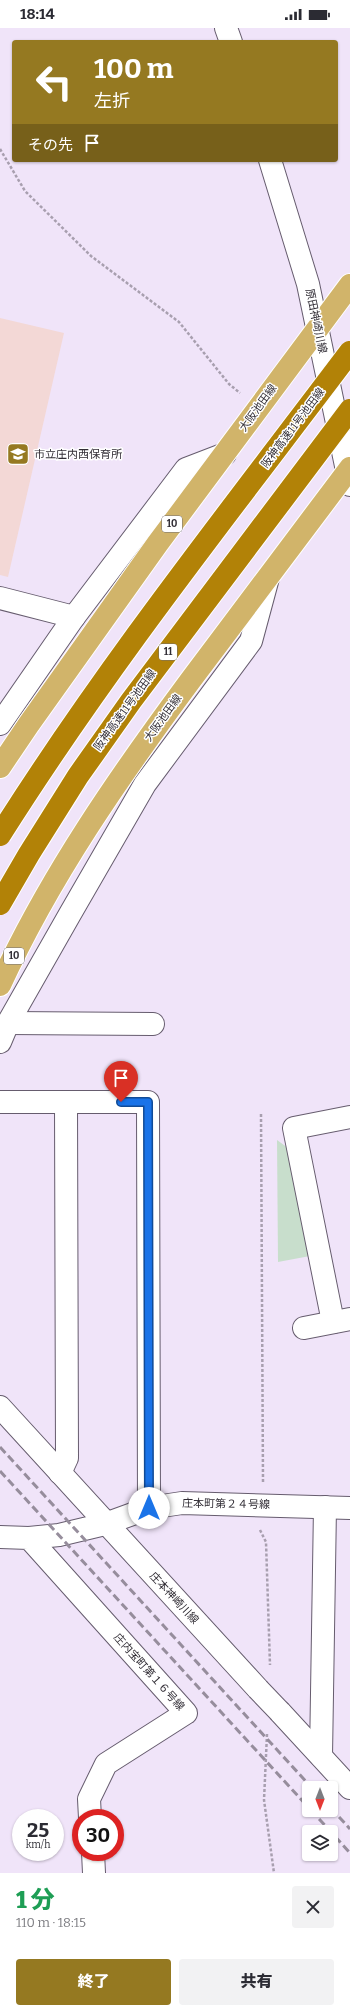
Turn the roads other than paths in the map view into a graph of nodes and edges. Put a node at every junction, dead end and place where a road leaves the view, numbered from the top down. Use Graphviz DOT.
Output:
graph roads {
  1 [pos="226,28"];
  2 [pos="230,40"];
  3 [pos="271,162"];
  4 [pos="350,285"];
  5 [pos="318,326"];
  6 [pos="350,352"];
  7 [pos="350,410"];
  8 [pos="224,454"];
  9 [pos="349,475"];
  10 [pos="269,574"];
  11 [pos="0,598"];
  12 [pos="74,617"];
  13 [pos="9,696"];
  14 [pos="0,724"];
  15 [pos="0,768"];
  16 [pos="0,835"];
  17 [pos="0,904"];
  18 [pos="0,985"];
  19 [pos="153,1024"];
  20 [pos="4,1032"];
  21 [pos="0,1102"];
  22 [pos="66,1102"];
  23 [pos="350,1117"];
  24 [pos="342,1320"];
  25 [pos="304,1328"];
  26 [pos="0,1407"];
  27 [pos="60,1474"];
  28 [pos="325,1507"];
  29 [pos="149,1508"];
  30 [pos="350,1508"];
  31 [pos="105,1524"];
  32 [pos="0,1537"];
  33 [pos="29,1538"];
  34 [pos="321,1756"];
  35 [pos="350,1788"];
  36 [pos="90,1809"];
  37 [pos="93,1861"];
  38 [pos="94,1873"];
  1 -- 2 [label="street"];
  3 -- 5 [label="street, 原田神崎川線"];
  4 -- 5 [label="main road, 大阪池田線 / 10"];
  5 -- 8 [label="main road, 大阪池田線 / 10"];
  5 -- 9 [label="street, 原田神崎川線"];
  6 -- 16 [label="highway, 阪神高速11号池田線, bridge"];
  7 -- 17 [label="highway, 阪神高速11号池田線 / 11, bridge"];
  8 -- 12 [label="street"];
  8 -- 15 [label="main road, 大阪池田線 / 10"];
  9 -- 10 [label="main road, 大阪池田線 / 10"];
  10 -- 18 [label="main road, 大阪池田線 / 10"];
  10 -- 20 [label="street"];
  11 -- 12 [label="street"];
  12 -- 13 [label="street"];
  13 -- 14 [label="street"];
  19 -- 20 [label="street"];
  21 -- 22 [label="street"];
  22 -- 27 [label="street"];
  22 -- 29 [label="street"];
  23 -- 24 [label="street"];
  24 -- 25 [label="street"];
  26 -- 27 [label="street, 庄本神崎川線"];
  27 -- 31 [label="street, 庄本神崎川線"];
  28 -- 29 [label="street, 庄本町第２４号線"];
  28 -- 30 [label="street, 庄本町第２４号線"];
  28 -- 34 [label="street"];
  29 -- 31 [label="street, 庄本町第２４号線"];
  31 -- 33 [label="street, 庄本町第２４号線"];
  31 -- 34 [label="street, 庄本神崎川線, bridge"];
  32 -- 33 [label="street"];
  33 -- 36 [label="street, 庄内宝町第１６号線"];
  34 -- 35 [label="street, 庄本神崎川線"];
  37 -- 38 [label="street"];
}
